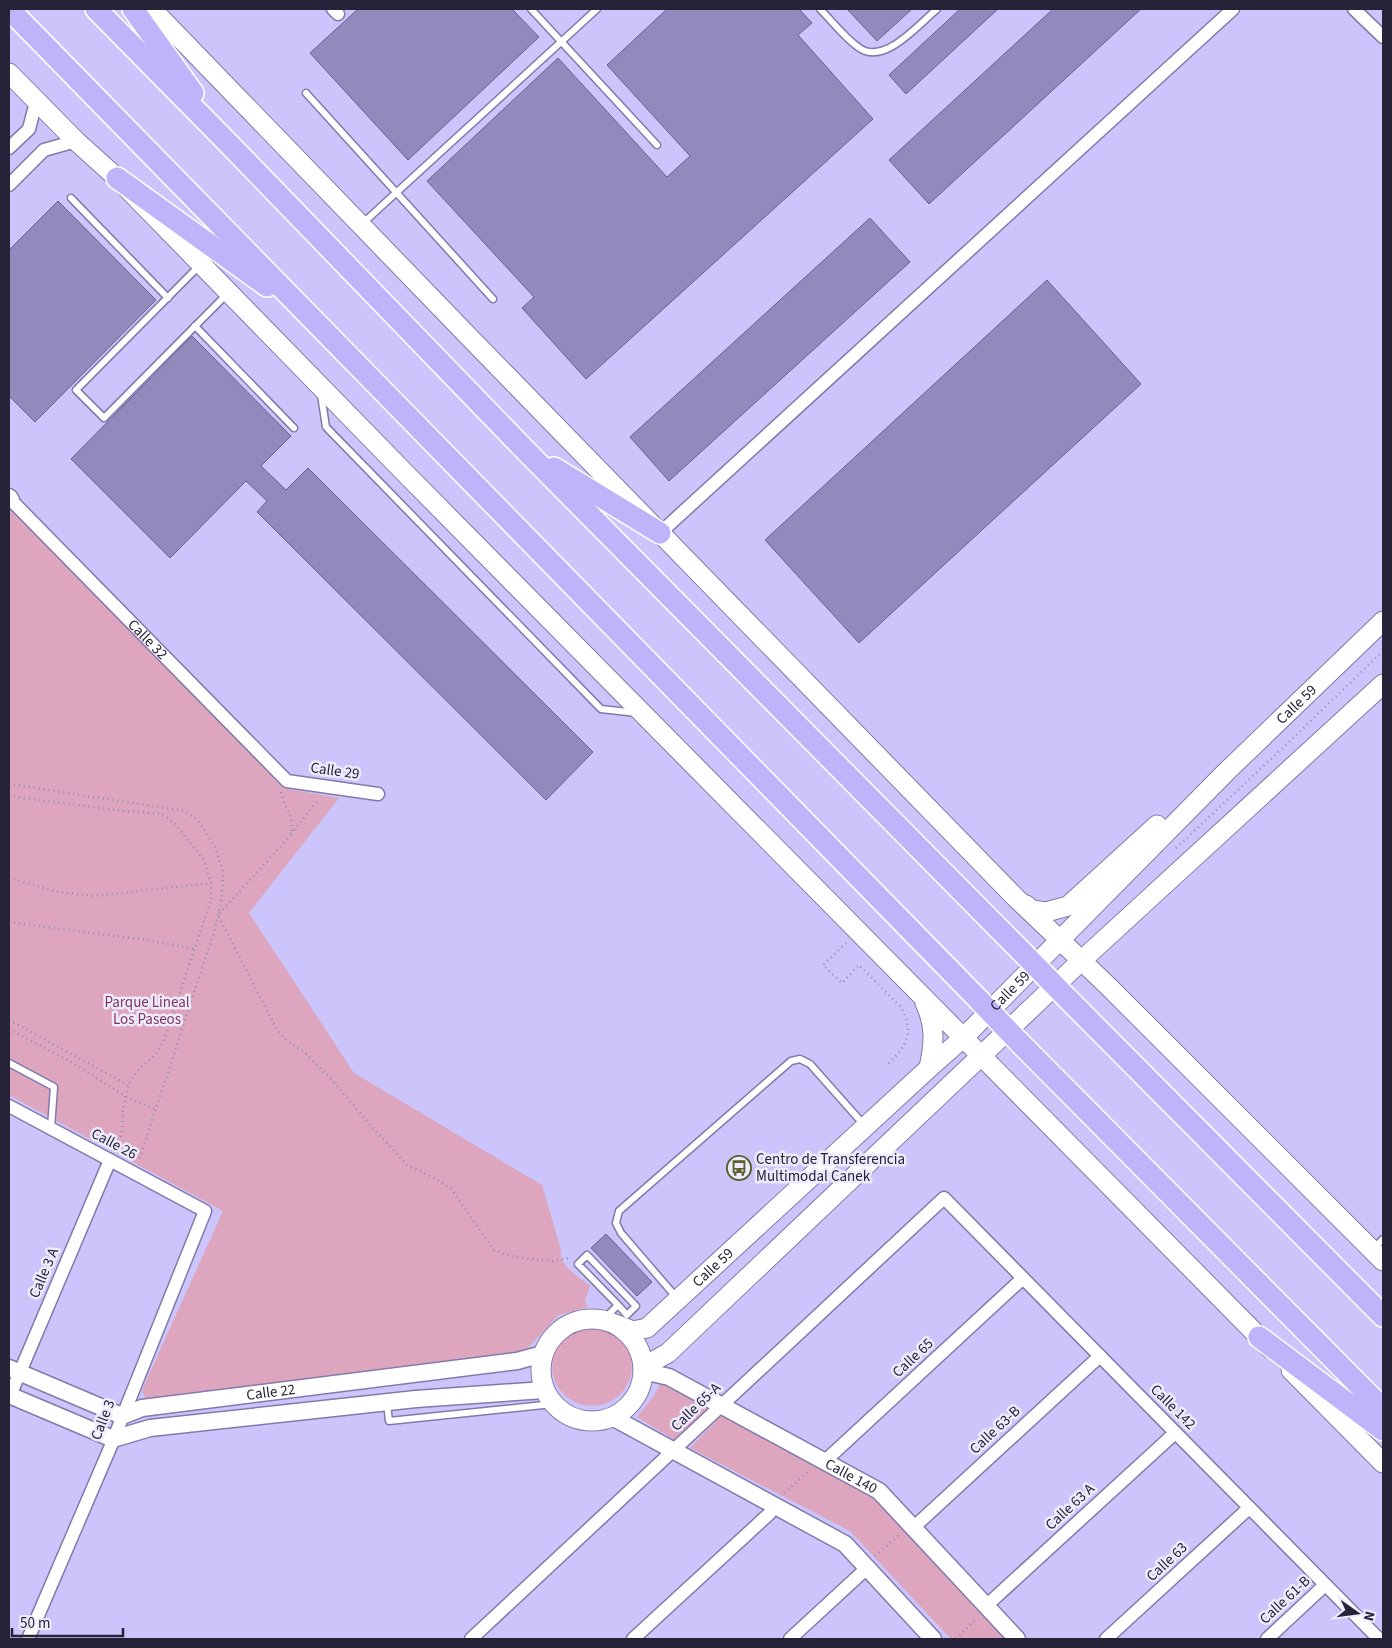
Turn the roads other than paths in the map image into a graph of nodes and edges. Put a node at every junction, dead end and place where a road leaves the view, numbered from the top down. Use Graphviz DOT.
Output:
graph roads {
  1 [pos="9,9"];
  2 [pos="96,9"];
  3 [pos="133,9"];
  4 [pos="152,9"];
  5 [pos="531,9"];
  6 [pos="597,9"];
  7 [pos="820,9"];
  8 [pos="937,9"];
  9 [pos="1233,9"];
  10 [pos="1354,9"];
  11 [pos="1383,37"];
  12 [pos="563,42"];
  13 [pos="9,73"];
  14 [pos="306,93"];
  15 [pos="36,102"];
  16 [pos="76,141"];
  17 [pos="657,145"];
  18 [pos="231,146"];
  19 [pos="9,148"];
  20 [pos="117,178"];
  21 [pos="9,185"];
  22 [pos="398,193"];
  23 [pos="71,198"];
  24 [pos="361,225"];
  25 [pos="201,264"];
  26 [pos="229,292"];
  27 [pos="168,298"];
  28 [pos="493,299"];
  29 [pos="195,326"];
  30 [pos="321,327"];
  31 [pos="320,386"];
  32 [pos="294,428"];
  33 [pos="528,453"];
  34 [pos="10,499"];
  35 [pos="660,534"];
  36 [pos="1383,620"];
  37 [pos="1383,684"];
  38 [pos="643,714"];
  39 [pos="1226,772"];
  40 [pos="285,778"];
  41 [pos="378,794"];
  42 [pos="1015,897"];
  43 [pos="1059,940"];
  44 [pos="1081,961"];
  45 [pos="922,995"];
  46 [pos="963,1038"];
  47 [pos="981,1057"];
  48 [pos="9,1064"];
  49 [pos="929,1068"];
  50 [pos="9,1108"];
  51 [pos="866,1127"];
  52 [pos="51,1128"];
  53 [pos="111,1161"];
  54 [pos="944,1198"];
  55 [pos="205,1211"];
  56 [pos="1380,1250"];
  57 [pos="1023,1278"];
  58 [pos="678,1299"];
  59 [pos="618,1305"];
  60 [pos="1383,1316"];
  61 [pos="610,1322"];
  62 [pos="1259,1337"];
  63 [pos="543,1354"];
  64 [pos="1100,1356"];
  65 [pos="643,1369"];
  66 [pos="14,1370"];
  67 [pos="9,1396"];
  68 [pos="548,1397"];
  69 [pos="721,1405"];
  70 [pos="1383,1408"];
  71 [pos="122,1416"];
  72 [pos="612,1417"];
  73 [pos="1383,1430"];
  74 [pos="1175,1432"];
  75 [pos="113,1439"];
  76 [pos="673,1451"];
  77 [pos="820,1463"];
  78 [pos="1383,1463"];
  79 [pos="777,1501"];
  80 [pos="1250,1508"];
  81 [pos="909,1529"];
  82 [pos="870,1563"];
  83 [pos="1326,1585"];
  84 [pos="984,1610"];
  85 [pos="28,1639"];
  86 [pos="471,1639"];
  87 [pos="633,1639"];
  88 [pos="790,1639"];
  89 [pos="933,1639"];
  90 [pos="1017,1639"];
  91 [pos="1106,1639"];
  92 [pos="1267,1639"];
  93 [pos="1379,1639"];
  1 -- 30 [label="highway"];
  2 -- 18 [label="highway"];
  3 -- 18 [label="highway"];
  4 -- 24 [label="main road"];
  5 -- 12 [label="lane"];
  6 -- 12 [label="lane"];
  7 -- 8 [label="lane"];
  9 -- 35 [label="street"];
  10 -- 11 [label="street"];
  12 -- 17 [label="lane"];
  12 -- 22 [label="lane"];
  13 -- 15 [label="main road"];
  14 -- 22 [label="lane"];
  15 -- 16 [label="main road"];
  15 -- 19 [label="street"];
  16 -- 20 [label="main road"];
  16 -- 21 [label="street"];
  18 -- 33 [label="highway"];
  20 -- 25 [label="main road"];
  20 -- 30 [label="highway"];
  22 -- 24 [label="lane"];
  22 -- 28 [label="lane"];
  23 -- 27 [label="lane"];
  24 -- 35 [label="main road"];
  25 -- 26 [label="main road"];
  25 -- 27 [label="lane"];
  26 -- 29 [label="lane"];
  26 -- 31 [label="main road"];
  27 -- 29 [label="lane"];
  29 -- 32 [label="lane"];
  30 -- 70 [label="highway, bridge"];
  31 -- 38 [label="main road"];
  31 -- 38 [label="lane"];
  33 -- 35 [label="highway"];
  33 -- 60 [label="highway, bridge"];
  34 -- 40 [label="street, Calle 32"];
  35 -- 42 [label="main road"];
  36 -- 39 [label="main road, Calle 59"];
  37 -- 44 [label="main road, Calle 59"];
  38 -- 45 [label="main road"];
  39 -- 42 [label="main road"];
  39 -- 43 [label="main road, Calle 59"];
  40 -- 41 [label="street, Calle 29"];
  42 -- 43 [label="main road"];
  43 -- 44 [label="main road"];
  43 -- 46 [label="main road, Calle 59"];
  44 -- 47 [label="main road, Calle 59"];
  44 -- 56 [label="main road"];
  45 -- 46 [label="main road"];
  45 -- 49 [label="main road"];
  46 -- 47 [label="main road"];
  46 -- 49 [label="main road, Calle 59"];
  47 -- 62 [label="main road"];
  47 -- 65 [label="main road, Calle 59"];
  48 -- 52 [label="lane"];
  49 -- 51 [label="main road, Calle 59"];
  50 -- 52 [label="street, Calle 26"];
  51 -- 58 [label="main road, Calle 59"];
  51 -- 58 [label="lane"];
  52 -- 53 [label="street, Calle 26"];
  53 -- 55 [label="street, Calle 26"];
  53 -- 66 [label="street, Calle 3 A"];
  54 -- 57 [label="street, Calle 142"];
  54 -- 69 [label="street, Calle 65-A"];
  55 -- 71 [label="street, Calle 3"];
  57 -- 64 [label="street, Calle 142"];
  57 -- 77 [label="street, Calle 65"];
  58 -- 61 [label="main road, Calle 59"];
  59 -- 59 [label="lane"];
  59 -- 61 [label="lane"];
  61 -- 63 [label="main road"];
  61 -- 65 [label="main road"];
  62 -- 73 [label="highway"];
  62 -- 78 [label="main road"];
  63 -- 68 [label="main road"];
  63 -- 71 [label="street, Calle 22"];
  64 -- 74 [label="street, Calle 142"];
  64 -- 81 [label="street, Calle 63-B"];
  65 -- 69 [label="street, Calle 140"];
  65 -- 72 [label="main road"];
  66 -- 67 [label="street, Calle 3 A"];
  66 -- 71 [label="street"];
  67 -- 75 [label="street"];
  68 -- 72 [label="main road"];
  68 -- 75 [label="street, Calle 22"];
  69 -- 76 [label="street, Calle 65-A"];
  69 -- 77 [label="street, Calle 140"];
  71 -- 75 [label="street, Calle 3"];
  72 -- 76 [label="street"];
  74 -- 80 [label="street, Calle 142"];
  74 -- 84 [label="street, Calle 63 A"];
  75 -- 85 [label="street, Calle 3"];
  76 -- 79 [label="street"];
  76 -- 86 [label="street, Calle 65-A"];
  77 -- 81 [label="street, Calle 140"];
  79 -- 82 [label="street"];
  79 -- 87 [label="street"];
  80 -- 83 [label="street, Calle 142"];
  80 -- 91 [label="street, Calle 63"];
  81 -- 84 [label="street, Calle 140"];
  82 -- 88 [label="street"];
  82 -- 89 [label="street"];
  83 -- 92 [label="street, Calle 61-B"];
  83 -- 93 [label="street, Calle 142"];
  84 -- 90 [label="street, Calle 140"];
}
